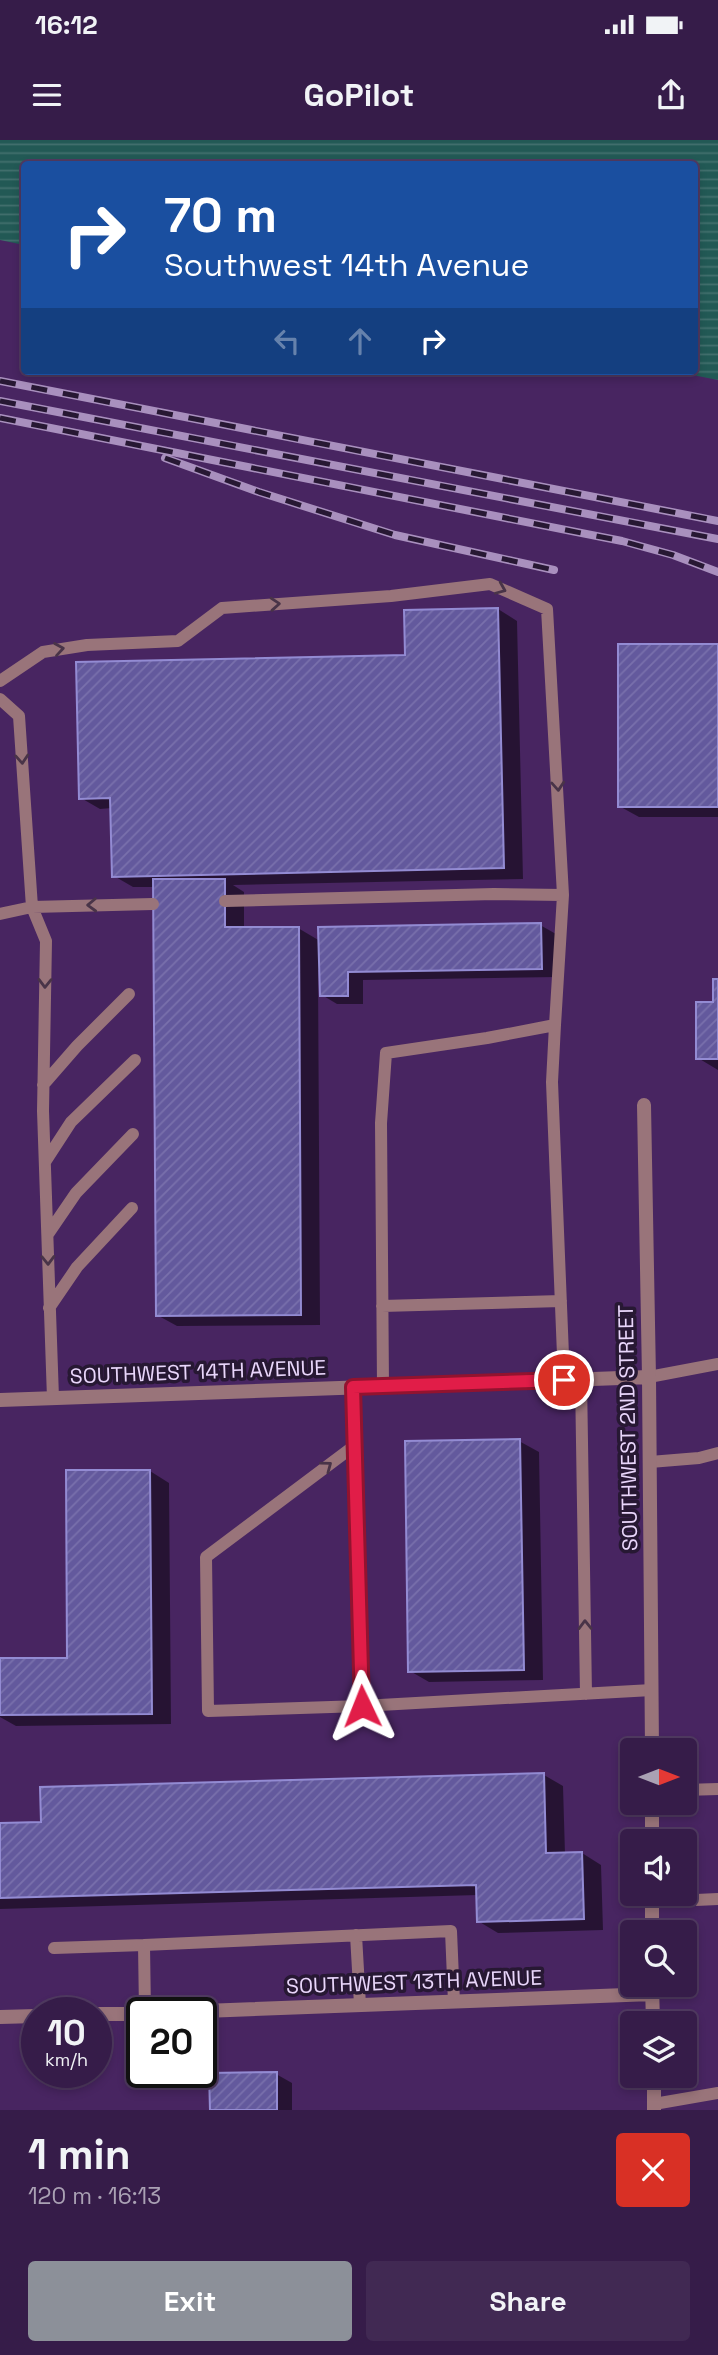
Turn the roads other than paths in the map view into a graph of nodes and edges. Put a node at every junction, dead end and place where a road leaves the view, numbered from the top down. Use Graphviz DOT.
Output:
graph roads {
  1 [pos="0,681"];
  2 [pos="0,699"];
  3 [pos="564,895"];
  4 [pos="225,901"];
  5 [pos="153,904"];
  6 [pos="32,907"];
  7 [pos="0,914"];
  8 [pos="129,994"];
  9 [pos="555,1025"];
  10 [pos="135,1060"];
  11 [pos="43,1085"];
  12 [pos="644,1105"];
  13 [pos="133,1134"];
  14 [pos="45,1162"];
  15 [pos="132,1208"];
  16 [pos="47,1234"];
  17 [pos="561,1301"];
  18 [pos="382,1306"];
  19 [pos="49,1308"];
  20 [pos="718,1364"];
  21 [pos="649,1377"];
  22 [pos="581,1379"];
  23 [pos="564,1380"];
  24 [pos="383,1386"];
  25 [pos="353,1387"];
  26 [pos="52,1398"];
  27 [pos="0,1400"];
  28 [pos="354,1446"];
  29 [pos="718,1453"];
  30 [pos="650,1462"];
  31 [pos="652,1690"];
  32 [pos="586,1694"];
  33 [pos="362,1706"];
  34 [pos="652,1738"];
  35 [pos="718,1788"];
  36 [pos="697,1789"];
  37 [pos="697,1899"];
  38 [pos="718,1899"];
  39 [pos="356,1935"];
  40 [pos="144,1945"];
  41 [pos="54,1948"];
  42 [pos="620,1991"];
  43 [pos="143,1997"];
  44 [pos="454,2001"];
  45 [pos="360,2004"];
  46 [pos="217,2010"];
  47 [pos="21,2016"];
  48 [pos="0,2017"];
  49 [pos="654,2088"];
  50 [pos="718,2093"];
  51 [pos="654,2107"];
  1 -- 3 [label="lane, one-way"];
  2 -- 6 [label="lane, one-way"];
  3 -- 4 [label="lane"];
  3 -- 9 [label="lane"];
  5 -- 6 [label="lane, one-way"];
  6 -- 7 [label="lane"];
  6 -- 11 [label="lane, one-way"];
  8 -- 11 [label="lane"];
  9 -- 17 [label="lane"];
  9 -- 18 [label="lane"];
  10 -- 14 [label="lane"];
  11 -- 14 [label="lane"];
  12 -- 21 [label="street, SOUTHWEST 2ND STREET"];
  13 -- 16 [label="lane"];
  14 -- 16 [label="lane"];
  15 -- 19 [label="lane"];
  16 -- 19 [label="lane, one-way"];
  17 -- 18 [label="lane"];
  17 -- 23 [label="lane"];
  18 -- 24 [label="lane"];
  19 -- 26 [label="lane"];
  20 -- 21 [label="lane"];
  21 -- 22 [label="street, SOUTHWEST 14TH AVENUE"];
  21 -- 30 [label="street, SOUTHWEST 2ND STREET"];
  22 -- 23 [label="street, SOUTHWEST 14TH AVENUE"];
  32 -- 22 [label="lane, one-way"];
  23 -- 24 [label="street, SOUTHWEST 14TH AVENUE"];
  24 -- 25 [label="street, SOUTHWEST 14TH AVENUE"];
  25 -- 26 [label="street, SOUTHWEST 14TH AVENUE"];
  25 -- 28 [label="lane"];
  26 -- 27 [label="street, SOUTHWEST 14TH AVENUE"];
  28 -- 33 [label="lane"];
  33 -- 28 [label="lane, one-way"];
  29 -- 30 [label="lane"];
  30 -- 31 [label="street, SOUTHWEST 2ND STREET"];
  31 -- 32 [label="lane"];
  31 -- 34 [label="street, SOUTHWEST 2ND STREET"];
  32 -- 33 [label="lane"];
  35 -- 36 [label="lane"];
  37 -- 38 [label="lane"];
  39 -- 40 [label="lane"];
  39 -- 44 [label="lane"];
  39 -- 45 [label="lane"];
  40 -- 41 [label="lane"];
  40 -- 43 [label="lane"];
  42 -- 44 [label="street, SOUTHWEST 13TH AVENUE"];
  44 -- 45 [label="street, SOUTHWEST 13TH AVENUE"];
  45 -- 46 [label="street, SOUTHWEST 13TH AVENUE"];
  47 -- 48 [label="street"];
  49 -- 51 [label="street"];
  50 -- 51 [label="lane"];
}
